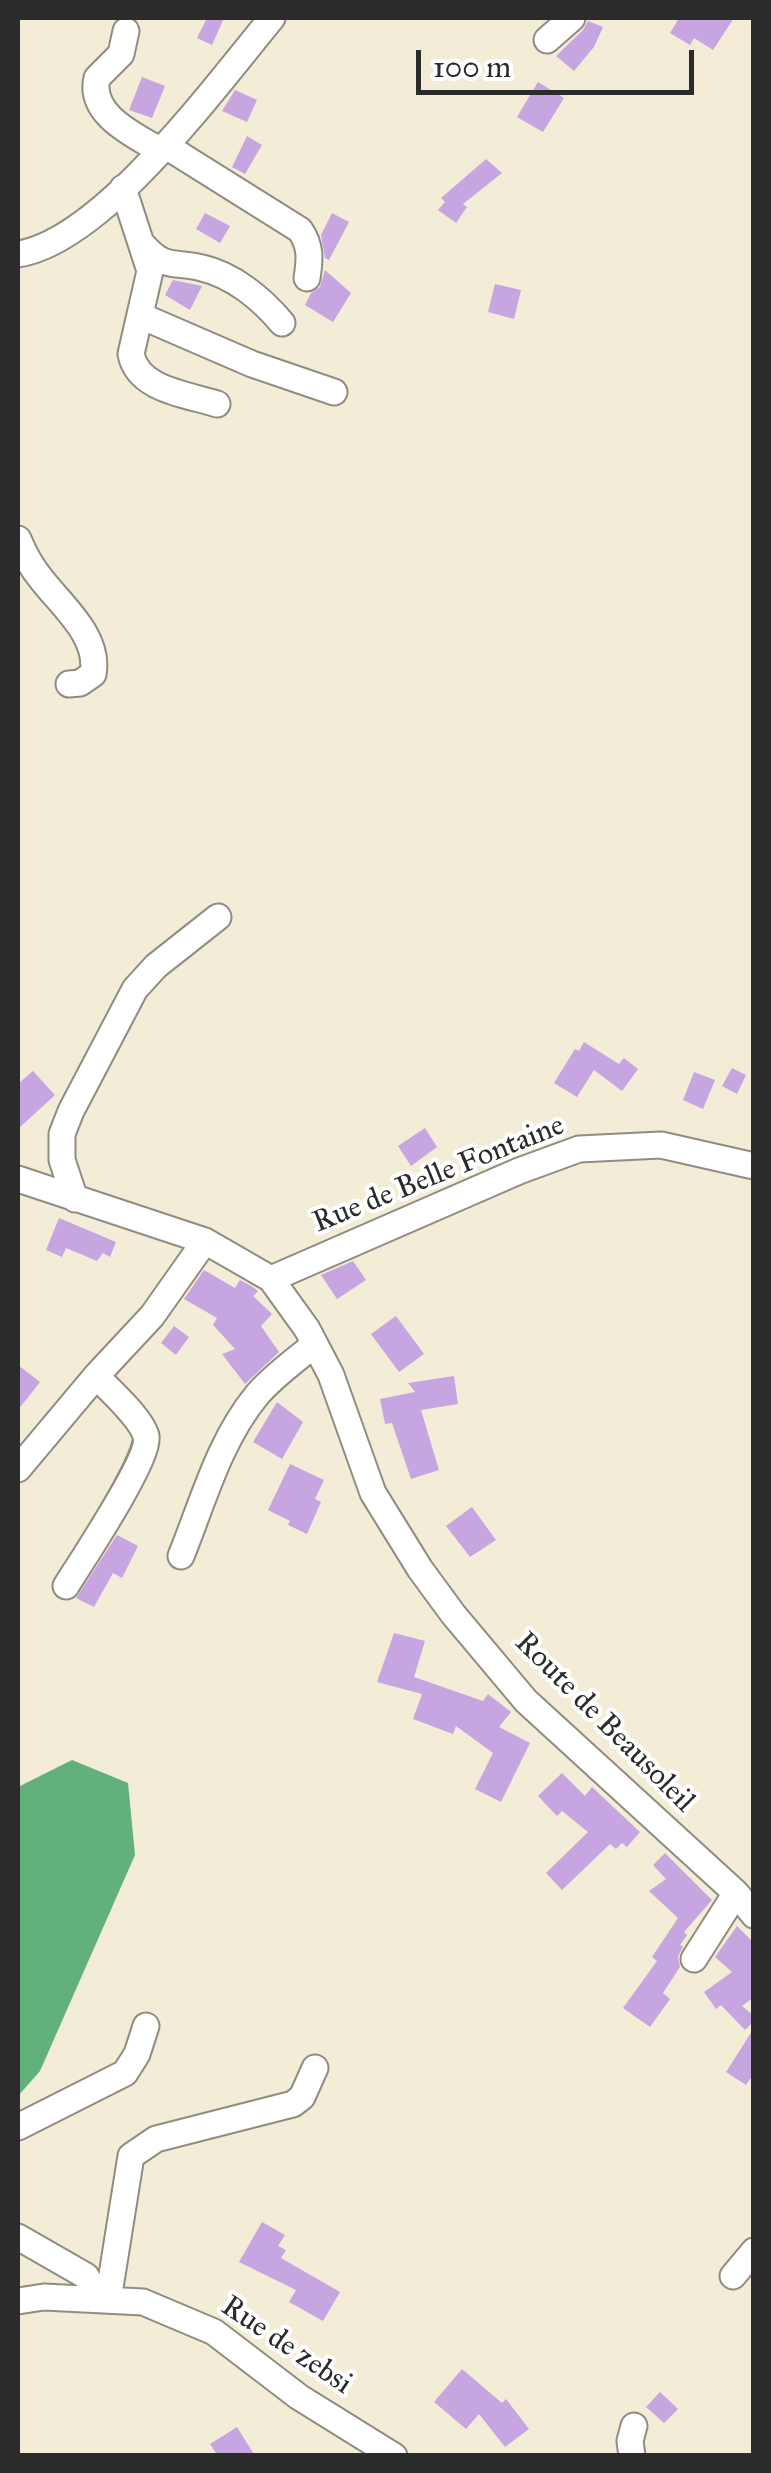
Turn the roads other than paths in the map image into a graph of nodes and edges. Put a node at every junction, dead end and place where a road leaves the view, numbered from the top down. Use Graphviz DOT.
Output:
graph roads {
  1 [pos="272,18"];
  2 [pos="572,18"];
  3 [pos="126,31"];
  4 [pos="547,40"];
  5 [pos="164,148"];
  6 [pos="123,188"];
  7 [pos="144,246"];
  8 [pos="18,254"];
  9 [pos="308,278"];
  10 [pos="141,316"];
  11 [pos="282,323"];
  12 [pos="334,392"];
  13 [pos="217,404"];
  14 [pos="18,539"];
  15 [pos="69,684"];
  16 [pos="218,917"];
  17 [pos="754,1166"];
  18 [pos="18,1179"];
  19 [pos="75,1199"];
  20 [pos="205,1241"];
  21 [pos="271,1280"];
  22 [pos="315,1344"];
  23 [pos="96,1376"];
  24 [pos="18,1469"];
  25 [pos="181,1556"];
  26 [pos="66,1586"];
  27 [pos="736,1893"];
  28 [pos="754,1914"];
  29 [pos="694,1959"];
  30 [pos="146,2026"];
  31 [pos="315,2068"];
  32 [pos="18,2127"];
  33 [pos="18,2237"];
  34 [pos="754,2250"];
  35 [pos="733,2276"];
  36 [pos="104,2300"];
  37 [pos="18,2302"];
  38 [pos="634,2426"];
  39 [pos="394,2456"];
  40 [pos="632,2456"];
  1 -- 5 [label="street"];
  2 -- 4 [label="street"];
  3 -- 5 [label="street"];
  5 -- 6 [label="street"];
  5 -- 9 [label="street"];
  6 -- 7 [label="street"];
  6 -- 8 [label="street"];
  7 -- 10 [label="street"];
  7 -- 11 [label="street"];
  10 -- 12 [label="street"];
  10 -- 13 [label="street"];
  14 -- 15 [label="street"];
  16 -- 19 [label="street"];
  17 -- 21 [label="street, Rue de Belle Fontaine"];
  18 -- 19 [label="street, Route de Beausoleil"];
  19 -- 20 [label="street, Route de Beausoleil"];
  20 -- 21 [label="street, Route de Beausoleil"];
  20 -- 23 [label="street"];
  21 -- 22 [label="street, Route de Beausoleil"];
  22 -- 25 [label="street"];
  22 -- 27 [label="street, Route de Beausoleil"];
  23 -- 24 [label="street"];
  23 -- 26 [label="street"];
  27 -- 28 [label="street, Route de Beausoleil"];
  27 -- 29 [label="street"];
  30 -- 32 [label="street"];
  31 -- 36 [label="street"];
  33 -- 36 [label="street"];
  34 -- 35 [label="street"];
  36 -- 37 [label="street, Rue de zebsi"];
  36 -- 39 [label="street, Rue de zebsi"];
  38 -- 40 [label="street"];
}
